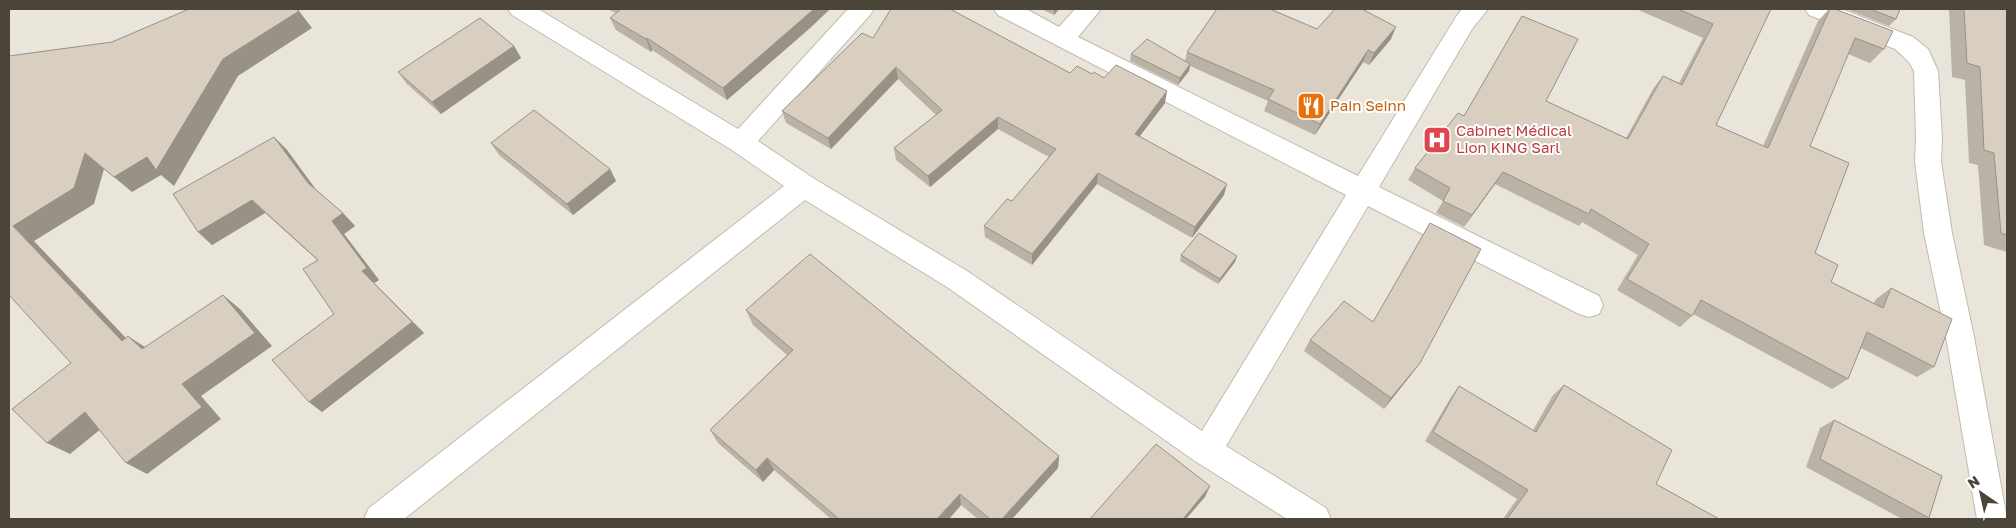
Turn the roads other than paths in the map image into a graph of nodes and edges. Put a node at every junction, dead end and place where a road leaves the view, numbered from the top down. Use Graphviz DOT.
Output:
graph roads {
  1 [pos="520,9"];
  2 [pos="862,9"];
  3 [pos="1006,9"];
  4 [pos="1089,9"];
  5 [pos="1476,9"];
  6 [pos="1817,9"];
  7 [pos="1062,39"];
  8 [pos="740,143"];
  9 [pos="804,186"];
  10 [pos="1364,192"];
  11 [pos="1589,305"];
  12 [pos="1206,451"];
  13 [pos="380,519"];
  14 [pos="1315,519"];
  15 [pos="1993,519"];
  1 -- 8 [label="street"];
  2 -- 8 [label="street"];
  3 -- 7 [label="street"];
  4 -- 7 [label="street"];
  5 -- 10 [label="street"];
  6 -- 15 [label="street"];
  7 -- 10 [label="street"];
  8 -- 9 [label="street"];
  9 -- 12 [label="street"];
  9 -- 13 [label="street"];
  10 -- 11 [label="street"];
  10 -- 12 [label="street"];
  12 -- 14 [label="street"];
}
